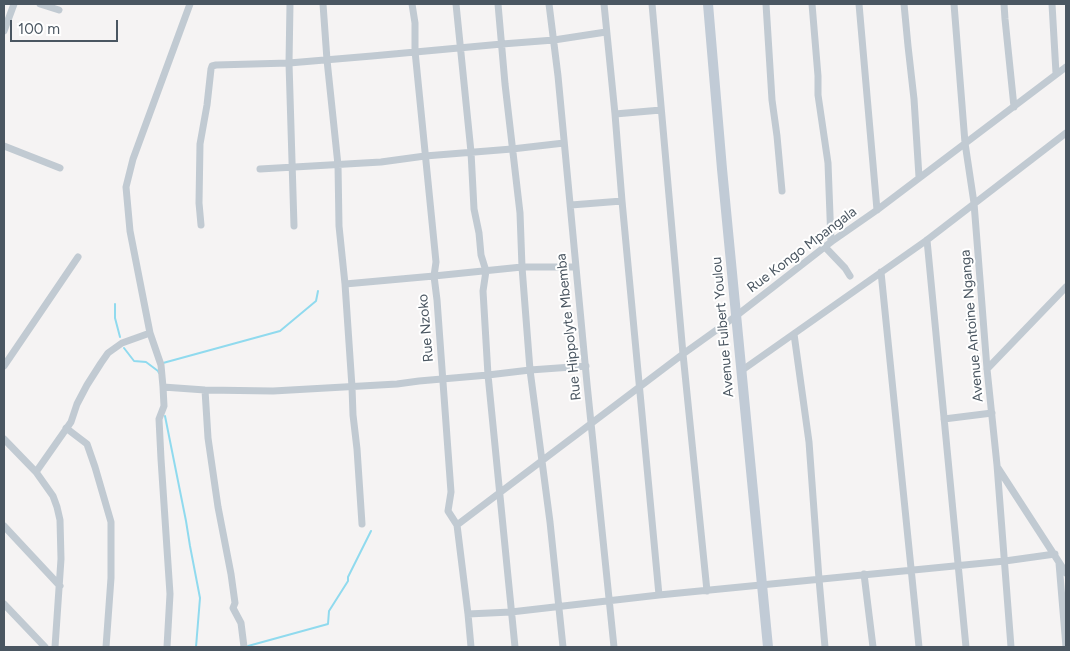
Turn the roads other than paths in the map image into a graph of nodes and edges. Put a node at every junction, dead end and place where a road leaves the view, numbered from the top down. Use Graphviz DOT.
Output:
graph roads {
  1 [pos="14,4"];
  2 [pos="40,4"];
  3 [pos="190,4"];
  4 [pos="290,4"];
  5 [pos="322,4"];
  6 [pos="412,4"];
  7 [pos="456,4"];
  8 [pos="498,4"];
  9 [pos="549,4"];
  10 [pos="604,4"];
  11 [pos="652,4"];
  12 [pos="708,4"];
  13 [pos="766,4"];
  14 [pos="812,4"];
  15 [pos="859,4"];
  16 [pos="904,4"];
  17 [pos="954,4"];
  18 [pos="1004,4"];
  19 [pos="1052,4"];
  20 [pos="59,10"];
  21 [pos="4,31"];
  22 [pos="606,32"];
  23 [pos="554,40"];
  24 [pos="502,44"];
  25 [pos="461,48"];
  26 [pos="415,52"];
  27 [pos="327,60"];
  28 [pos="288,63"];
  29 [pos="1066,67"];
  30 [pos="1056,73"];
  31 [pos="1014,107"];
  32 [pos="660,110"];
  33 [pos="615,114"];
  34 [pos="1066,133"];
  35 [pos="564,143"];
  36 [pos="965,143"];
  37 [pos="4,146"];
  38 [pos="512,150"];
  39 [pos="470,152"];
  40 [pos="425,156"];
  41 [pos="338,165"];
  42 [pos="60,168"];
  43 [pos="292,168"];
  44 [pos="260,170"];
  45 [pos="919,177"];
  46 [pos="782,191"];
  47 [pos="622,200"];
  48 [pos="974,203"];
  49 [pos="571,205"];
  50 [pos="877,210"];
  51 [pos="201,225"];
  52 [pos="294,226"];
  53 [pos="927,240"];
  54 [pos="831,242"];
  55 [pos="825,247"];
  56 [pos="78,257"];
  57 [pos="576,267"];
  58 [pos="522,268"];
  59 [pos="486,271"];
  60 [pos="881,272"];
  61 [pos="434,276"];
  62 [pos="850,276"];
  63 [pos="345,284"];
  64 [pos="1066,287"];
  65 [pos="736,316"];
  66 [pos="150,334"];
  67 [pos="794,334"];
  68 [pos="683,354"];
  69 [pos="4,366"];
  70 [pos="586,366"];
  71 [pos="987,369"];
  72 [pos="530,370"];
  73 [pos="742,371"];
  74 [pos="488,375"];
  75 [pos="443,379"];
  76 [pos="640,386"];
  77 [pos="164,387"];
  78 [pos="352,387"];
  79 [pos="205,390"];
  80 [pos="992,413"];
  81 [pos="944,419"];
  82 [pos="592,424"];
  83 [pos="66,428"];
  84 [pos="4,439"];
  85 [pos="542,460"];
  86 [pos="997,465"];
  87 [pos="36,472"];
  88 [pos="500,492"];
  89 [pos="362,524"];
  90 [pos="457,525"];
  91 [pos="4,526"];
  92 [pos="1054,554"];
  93 [pos="1005,561"];
  94 [pos="1059,561"];
  95 [pos="958,565"];
  96 [pos="912,570"];
  97 [pos="1066,573"];
  98 [pos="864,574"];
  99 [pos="819,579"];
  100 [pos="762,585"];
  101 [pos="60,586"];
  102 [pos="707,590"];
  103 [pos="659,595"];
  104 [pos="609,600"];
  105 [pos="4,604"];
  106 [pos="558,606"];
  107 [pos="511,612"];
  108 [pos="468,614"];
  109 [pos="45,647"];
  110 [pos="55,647"];
  111 [pos="106,647"];
  112 [pos="167,647"];
  113 [pos="244,647"];
  114 [pos="471,647"];
  115 [pos="516,647"];
  116 [pos="563,647"];
  117 [pos="614,647"];
  118 [pos="768,647"];
  119 [pos="826,647"];
  120 [pos="873,647"];
  121 [pos="919,647"];
  122 [pos="966,647"];
  123 [pos="1011,647"];
  124 [pos="1066,647"];
  1 -- 21 [label="street"];
  2 -- 20 [label="street"];
  3 -- 66 [label="street"];
  4 -- 28 [label="street"];
  5 -- 27 [label="street"];
  6 -- 26 [label="street, Rue Nzoko"];
  7 -- 25 [label="street"];
  8 -- 24 [label="street"];
  9 -- 23 [label="street, Rue Hippolyte Mbemba"];
  10 -- 22 [label="street"];
  11 -- 32 [label="street"];
  12 -- 65 [label="main road, Avenue Fulbert Youlou"];
  13 -- 46 [label="street"];
  14 -- 54 [label="street"];
  15 -- 50 [label="street"];
  16 -- 45 [label="street"];
  17 -- 36 [label="street, Avenue Antoine Nganga"];
  18 -- 31 [label="street"];
  19 -- 30 [label="street"];
  22 -- 23 [label="street"];
  22 -- 33 [label="street"];
  23 -- 24 [label="street"];
  23 -- 35 [label="street, Rue Hippolyte Mbemba"];
  24 -- 25 [label="street"];
  24 -- 38 [label="street"];
  25 -- 26 [label="street"];
  25 -- 39 [label="street"];
  26 -- 27 [label="street"];
  26 -- 40 [label="street, Rue Nzoko"];
  27 -- 28 [label="street"];
  27 -- 41 [label="street"];
  28 -- 43 [label="street"];
  28 -- 51 [label="street"];
  29 -- 30 [label="street, Rue Kongo Mpangala"];
  30 -- 31 [label="street, Rue Kongo Mpangala"];
  31 -- 36 [label="street, Rue Kongo Mpangala"];
  32 -- 33 [label="street"];
  32 -- 68 [label="street"];
  33 -- 47 [label="street"];
  34 -- 48 [label="street"];
  35 -- 38 [label="street"];
  35 -- 49 [label="street, Rue Hippolyte Mbemba"];
  36 -- 45 [label="street, Rue Kongo Mpangala"];
  36 -- 48 [label="street, Avenue Antoine Nganga"];
  37 -- 42 [label="street"];
  38 -- 39 [label="street"];
  38 -- 58 [label="street"];
  39 -- 40 [label="street"];
  39 -- 59 [label="street"];
  40 -- 41 [label="street"];
  40 -- 61 [label="street, Rue Nzoko"];
  41 -- 43 [label="street"];
  41 -- 63 [label="street"];
  43 -- 44 [label="street"];
  43 -- 52 [label="street"];
  45 -- 50 [label="street, Rue Kongo Mpangala"];
  47 -- 49 [label="street"];
  47 -- 76 [label="street"];
  48 -- 53 [label="street"];
  48 -- 71 [label="street, Avenue Antoine Nganga"];
  49 -- 57 [label="street, Rue Hippolyte Mbemba"];
  50 -- 54 [label="street, Rue Kongo Mpangala"];
  53 -- 60 [label="street"];
  53 -- 81 [label="street"];
  54 -- 55 [label="street, Rue Kongo Mpangala"];
  55 -- 62 [label="street"];
  55 -- 65 [label="street, Rue Kongo Mpangala"];
  56 -- 69 [label="street"];
  57 -- 58 [label="street"];
  57 -- 70 [label="street, Rue Hippolyte Mbemba"];
  58 -- 59 [label="street"];
  58 -- 72 [label="street"];
  59 -- 61 [label="street"];
  59 -- 74 [label="street"];
  60 -- 67 [label="street"];
  60 -- 96 [label="street"];
  61 -- 63 [label="street"];
  61 -- 75 [label="street, Rue Nzoko"];
  63 -- 78 [label="street"];
  64 -- 71 [label="street"];
  65 -- 68 [label="street, Rue Kongo Mpangala"];
  65 -- 73 [label="main road, Avenue Fulbert Youlou"];
  66 -- 77 [label="street"];
  66 -- 83 [label="street"];
  67 -- 73 [label="street"];
  67 -- 99 [label="street"];
  68 -- 76 [label="street, Rue Kongo Mpangala"];
  68 -- 102 [label="street"];
  70 -- 72 [label="street"];
  70 -- 82 [label="street, Rue Hippolyte Mbemba"];
  71 -- 80 [label="street, Avenue Antoine Nganga"];
  72 -- 74 [label="street"];
  72 -- 85 [label="street"];
  73 -- 100 [label="main road, Avenue Fulbert Youlou"];
  74 -- 75 [label="street"];
  74 -- 88 [label="street"];
  75 -- 78 [label="street"];
  75 -- 90 [label="street, Rue Nzoko"];
  76 -- 82 [label="street, Rue Kongo Mpangala"];
  76 -- 103 [label="street"];
  77 -- 79 [label="street"];
  77 -- 112 [label="street"];
  78 -- 79 [label="street"];
  78 -- 89 [label="street"];
  79 -- 113 [label="street"];
  80 -- 81 [label="street"];
  80 -- 86 [label="street, Avenue Antoine Nganga"];
  81 -- 95 [label="street"];
  82 -- 85 [label="street, Rue Kongo Mpangala"];
  82 -- 104 [label="street, Rue Hippolyte Mbemba"];
  83 -- 87 [label="street"];
  83 -- 111 [label="street"];
  84 -- 87 [label="street"];
  85 -- 88 [label="street, Rue Kongo Mpangala"];
  85 -- 106 [label="street"];
  86 -- 92 [label="street"];
  86 -- 93 [label="street, Avenue Antoine Nganga"];
  87 -- 101 [label="street"];
  88 -- 90 [label="street, Rue Kongo Mpangala"];
  88 -- 107 [label="street"];
  90 -- 108 [label="street, Rue Nzoko"];
  91 -- 101 [label="street"];
  92 -- 93 [label="street"];
  92 -- 94 [label="street"];
  93 -- 95 [label="street"];
  93 -- 123 [label="street, Avenue Antoine Nganga"];
  94 -- 97 [label="street"];
  94 -- 124 [label="street"];
  95 -- 96 [label="street"];
  95 -- 122 [label="street"];
  96 -- 98 [label="street"];
  96 -- 121 [label="street"];
  98 -- 99 [label="street"];
  98 -- 120 [label="street"];
  99 -- 100 [label="street"];
  99 -- 119 [label="street"];
  100 -- 102 [label="street"];
  100 -- 118 [label="main road, Avenue Fulbert Youlou"];
  101 -- 110 [label="street"];
  102 -- 103 [label="street"];
  103 -- 104 [label="street"];
  104 -- 106 [label="street"];
  104 -- 117 [label="street, Rue Hippolyte Mbemba"];
  105 -- 109 [label="street"];
  106 -- 107 [label="street"];
  106 -- 116 [label="street"];
  107 -- 108 [label="street"];
  107 -- 115 [label="street"];
  108 -- 114 [label="street, Rue Nzoko"];
}
